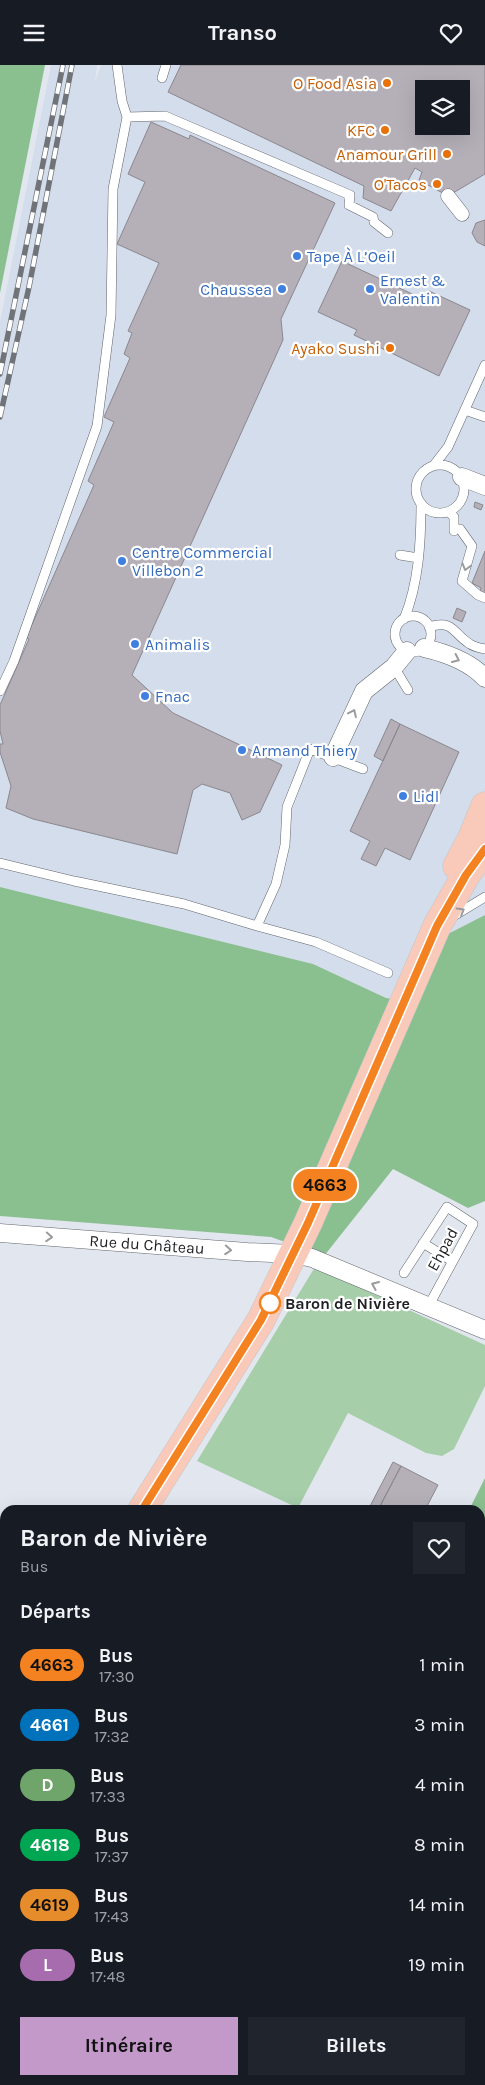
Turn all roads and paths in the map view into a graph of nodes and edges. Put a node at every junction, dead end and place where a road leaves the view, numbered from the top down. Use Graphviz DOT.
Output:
graph roads {
  1 [pos="117,65"];
  2 [pos="166,65"];
  3 [pos="162,78"];
  4 [pos="127,117"];
  5 [pos="448,196"];
  6 [pos="462,214"];
  7 [pos="388,233"];
  8 [pos="485,365"];
  9 [pos="465,409"];
  10 [pos="485,417"];
  11 [pos="448,447"];
  12 [pos="434,465"];
  13 [pos="456,472"];
  14 [pos="485,486"];
  15 [pos="421,503"];
  16 [pos="433,512"];
  17 [pos="449,512"];
  18 [pos="421,534"];
  19 [pos="400,555"];
  20 [pos="418,558"];
  21 [pos="485,598"];
  22 [pos="411,602"];
  23 [pos="420,618"];
  24 [pos="404,619"];
  25 [pos="430,627"];
  26 [pos="485,649"];
  27 [pos="416,650"];
  28 [pos="394,667"];
  29 [pos="485,678"];
  30 [pos="408,690"];
  31 [pos="0,691"];
  32 [pos="333,757"];
  33 [pos="363,769"];
  34 [pos="485,790"];
  35 [pos="485,806"];
  36 [pos="479,844"];
  37 [pos="0,863"];
  38 [pos="484,898"];
  39 [pos="443,914"];
  40 [pos="257,926"];
  41 [pos="388,973"];
  42 [pos="0,1233"];
  43 [pos="423,1243"];
  44 [pos="294,1254"];
  45 [pos="452,1261"];
  46 [pos="404,1273"];
  47 [pos="428,1307"];
  48 [pos="485,1330"];
  49 [pos="145,1505"];
  1 -- 4 [label="lane"];
  2 -- 3 [label="lane"];
  4 -- 7 [label="lane"];
  4 -- 31 [label="lane"];
  5 -- 6 [label="street"];
  8 -- 9 [label="lane"];
  9 -- 10 [label="lane"];
  9 -- 11 [label="lane"];
  11 -- 12 [label="lane"];
  11 -- 13 [label="lane"];
  12 -- 13 [label="lane"];
  12 -- 15 [label="lane"];
  13 -- 14 [label="street"];
  13 -- 17 [label="lane"];
  15 -- 16 [label="lane"];
  15 -- 18 [label="lane"];
  16 -- 17 [label="lane"];
  16 -- 18 [label="lane"];
  17 -- 21 [label="lane, one-way"];
  18 -- 20 [label="lane"];
  19 -- 20 [label="lane"];
  20 -- 22 [label="lane"];
  22 -- 23 [label="lane"];
  22 -- 24 [label="lane"];
  23 -- 24 [label="lane"];
  23 -- 25 [label="lane"];
  24 -- 27 [label="lane"];
  25 -- 26 [label="lane"];
  25 -- 27 [label="lane"];
  27 -- 28 [label="street"];
  27 -- 29 [label="street, one-way"];
  28 -- 30 [label="lane"];
  32 -- 28 [label="street, one-way"];
  32 -- 33 [label="lane"];
  32 -- 40 [label="lane"];
  34 -- 36 [label="street"];
  35 -- 36 [label="main road"];
  36 -- 39 [label="main road"];
  37 -- 40 [label="lane"];
  39 -- 38 [label="lane, one-way"];
  39 -- 44 [label="main road"];
  40 -- 41 [label="lane"];
  42 -- 44 [label="street, Rue du Château, one-way"];
  43 -- 45 [label="lane"];
  43 -- 45 [label="lane, Ehpad"];
  43 -- 46 [label="lane, Ehpad"];
  47 -- 44 [label="street, Rue du Château, one-way"];
  44 -- 49 [label="main road"];
  45 -- 47 [label="lane, Ehpad"];
  47 -- 48 [label="street, Rue du Château"];
}
